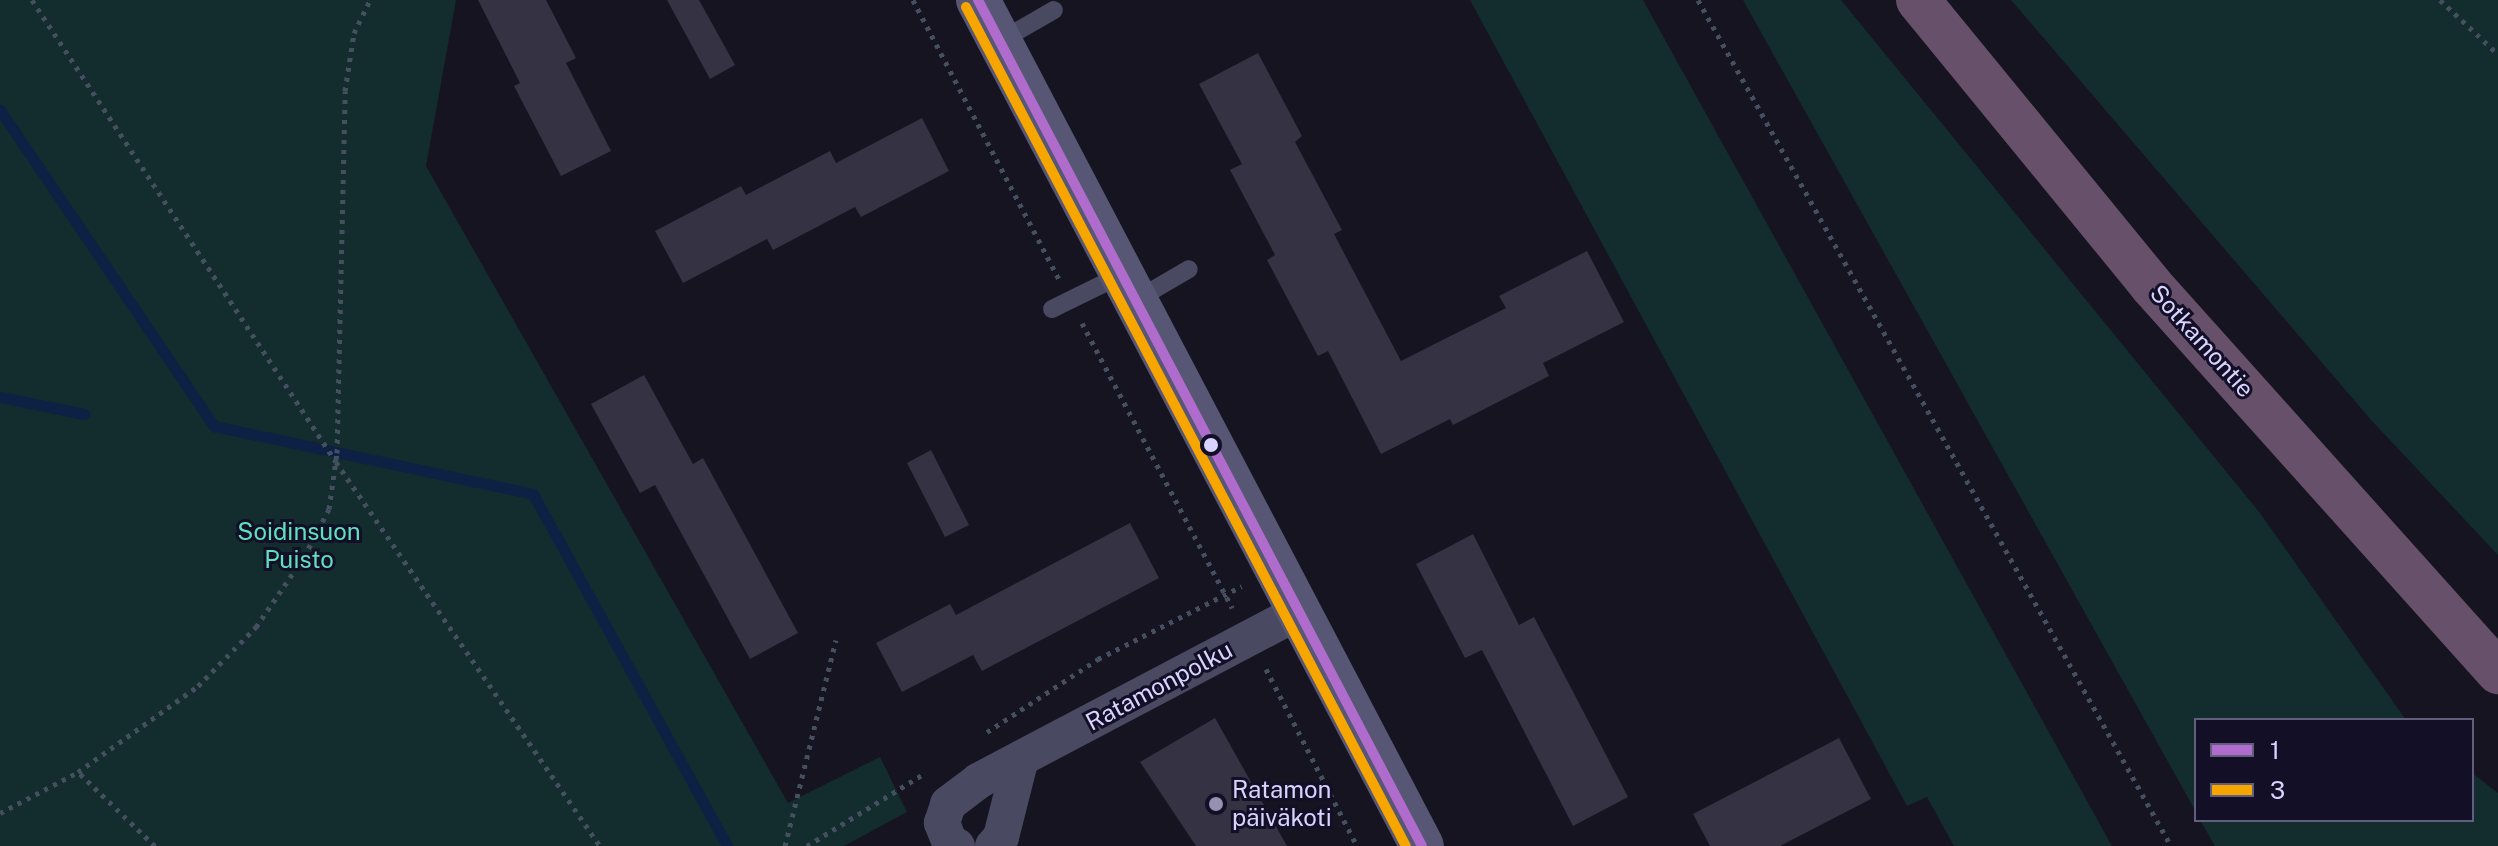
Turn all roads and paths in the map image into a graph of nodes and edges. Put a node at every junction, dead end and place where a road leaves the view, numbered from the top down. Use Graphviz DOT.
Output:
graph roads {
  1 [pos="32,0"];
  2 [pos="370,0"];
  3 [pos="913,0"];
  4 [pos="978,0"];
  5 [pos="1698,0"];
  6 [pos="1918,0"];
  7 [pos="2440,0"];
  8 [pos="1054,10"];
  9 [pos="1000,41"];
  10 [pos="2498,54"];
  11 [pos="1189,269"];
  12 [pos="1130,287"];
  13 [pos="1070,300"];
  14 [pos="1052,309"];
  15 [pos="336,462"];
  16 [pos="1276,570"];
  17 [pos="1224,595"];
  18 [pos="1298,612"];
  19 [pos="1249,638"];
  20 [pos="836,640"];
  21 [pos="2498,672"];
  22 [pos="981,736"];
  23 [pos="1021,758"];
  24 [pos="929,771"];
  25 [pos="78,772"];
  26 [pos="0,813"];
  27 [pos="155,846"];
  28 [pos="600,846"];
  29 [pos="785,846"];
  30 [pos="807,846"];
  31 [pos="957,846"];
  32 [pos="993,846"];
  33 [pos="1357,846"];
  34 [pos="1422,846"];
  35 [pos="2171,846"];
  1 -- 15 [label="path"];
  2 -- 15 [label="path"];
  3 -- 13 [label="path"];
  4 -- 9 [label="street"];
  5 -- 35 [label="path"];
  6 -- 21 [label="highway, Sotkamontie"];
  7 -- 10 [label="path"];
  8 -- 9 [label="lane"];
  9 -- 12 [label="street"];
  11 -- 12 [label="lane"];
  12 -- 13 [label="lane"];
  12 -- 16 [label="street"];
  13 -- 14 [label="lane"];
  13 -- 17 [label="path"];
  15 -- 25 [label="path"];
  15 -- 28 [label="path"];
  16 -- 17 [label="path"];
  16 -- 18 [label="street"];
  17 -- 19 [label="path"];
  17 -- 22 [label="path"];
  18 -- 19 [label="street, Ratamonpolku"];
  18 -- 34 [label="street"];
  19 -- 23 [label="street, Ratamonpolku"];
  19 -- 33 [label="path"];
  20 -- 29 [label="path"];
  23 -- 31 [label="street, Ratamonpolku"];
  23 -- 32 [label="street"];
  24 -- 30 [label="path"];
  25 -- 26 [label="path"];
  25 -- 27 [label="path"];
}
